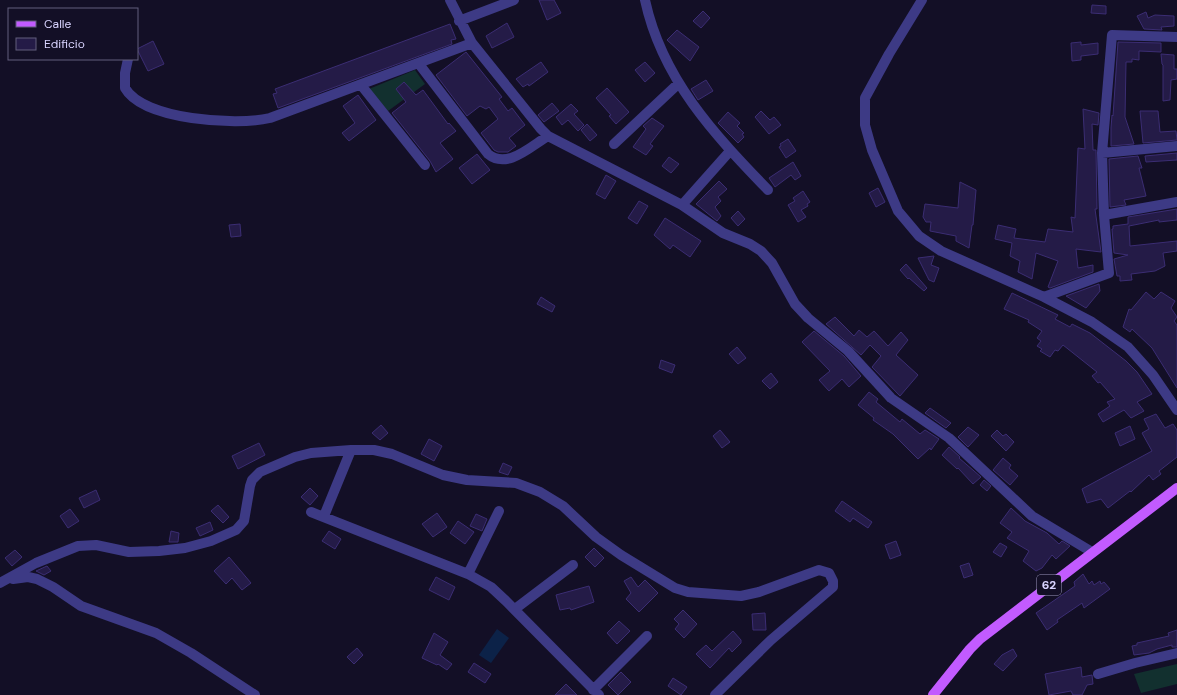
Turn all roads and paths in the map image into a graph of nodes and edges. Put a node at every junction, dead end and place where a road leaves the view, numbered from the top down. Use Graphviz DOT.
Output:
graph roads {
  1 [pos="450,0"];
  2 [pos="514,0"];
  3 [pos="646,0"];
  4 [pos="922,0"];
  5 [pos="459,21"];
  6 [pos="1177,37"];
  7 [pos="472,43"];
  8 [pos="128,60"];
  9 [pos="419,64"];
  10 [pos="678,82"];
  11 [pos="361,85"];
  12 [pos="548,136"];
  13 [pos="614,144"];
  14 [pos="1177,146"];
  15 [pos="730,151"];
  16 [pos="1102,152"];
  17 [pos="425,165"];
  18 [pos="768,190"];
  19 [pos="1177,202"];
  20 [pos="682,205"];
  21 [pos="1104,215"];
  22 [pos="1044,297"];
  23 [pos="1177,410"];
  24 [pos="351,450"];
  25 [pos="1177,488"];
  26 [pos="499,511"];
  27 [pos="311,512"];
  28 [pos="324,516"];
  29 [pos="1092,552"];
  30 [pos="573,565"];
  31 [pos="468,574"];
  32 [pos="4,581"];
  33 [pos="515,609"];
  34 [pos="647,636"];
  35 [pos="1177,654"];
  36 [pos="1098,674"];
  37 [pos="596,692"];
  38 [pos="255,695"];
  39 [pos="715,695"];
  40 [pos="933,695"];
  1 -- 5 [label="street"];
  2 -- 5 [label="street"];
  3 -- 10 [label="street"];
  4 -- 22 [label="street"];
  5 -- 7 [label="street"];
  6 -- 16 [label="street"];
  7 -- 9 [label="street"];
  7 -- 12 [label="street"];
  8 -- 11 [label="street"];
  9 -- 11 [label="street"];
  9 -- 12 [label="street"];
  10 -- 13 [label="street"];
  10 -- 15 [label="street"];
  11 -- 17 [label="street"];
  12 -- 20 [label="street"];
  14 -- 16 [label="street"];
  15 -- 18 [label="street"];
  15 -- 20 [label="street"];
  16 -- 21 [label="street"];
  19 -- 21 [label="street"];
  20 -- 29 [label="street"];
  21 -- 22 [label="street"];
  22 -- 23 [label="street"];
  24 -- 28 [label="street"];
  24 -- 32 [label="street"];
  24 -- 39 [label="street"];
  25 -- 29 [label="main road, 62"];
  26 -- 31 [label="street"];
  27 -- 28 [label="street"];
  28 -- 31 [label="street"];
  29 -- 40 [label="main road, 62"];
  30 -- 33 [label="street"];
  31 -- 33 [label="street"];
  32 -- 38 [label="street"];
  33 -- 37 [label="street"];
  34 -- 37 [label="street"];
  35 -- 36 [label="street"];
}
